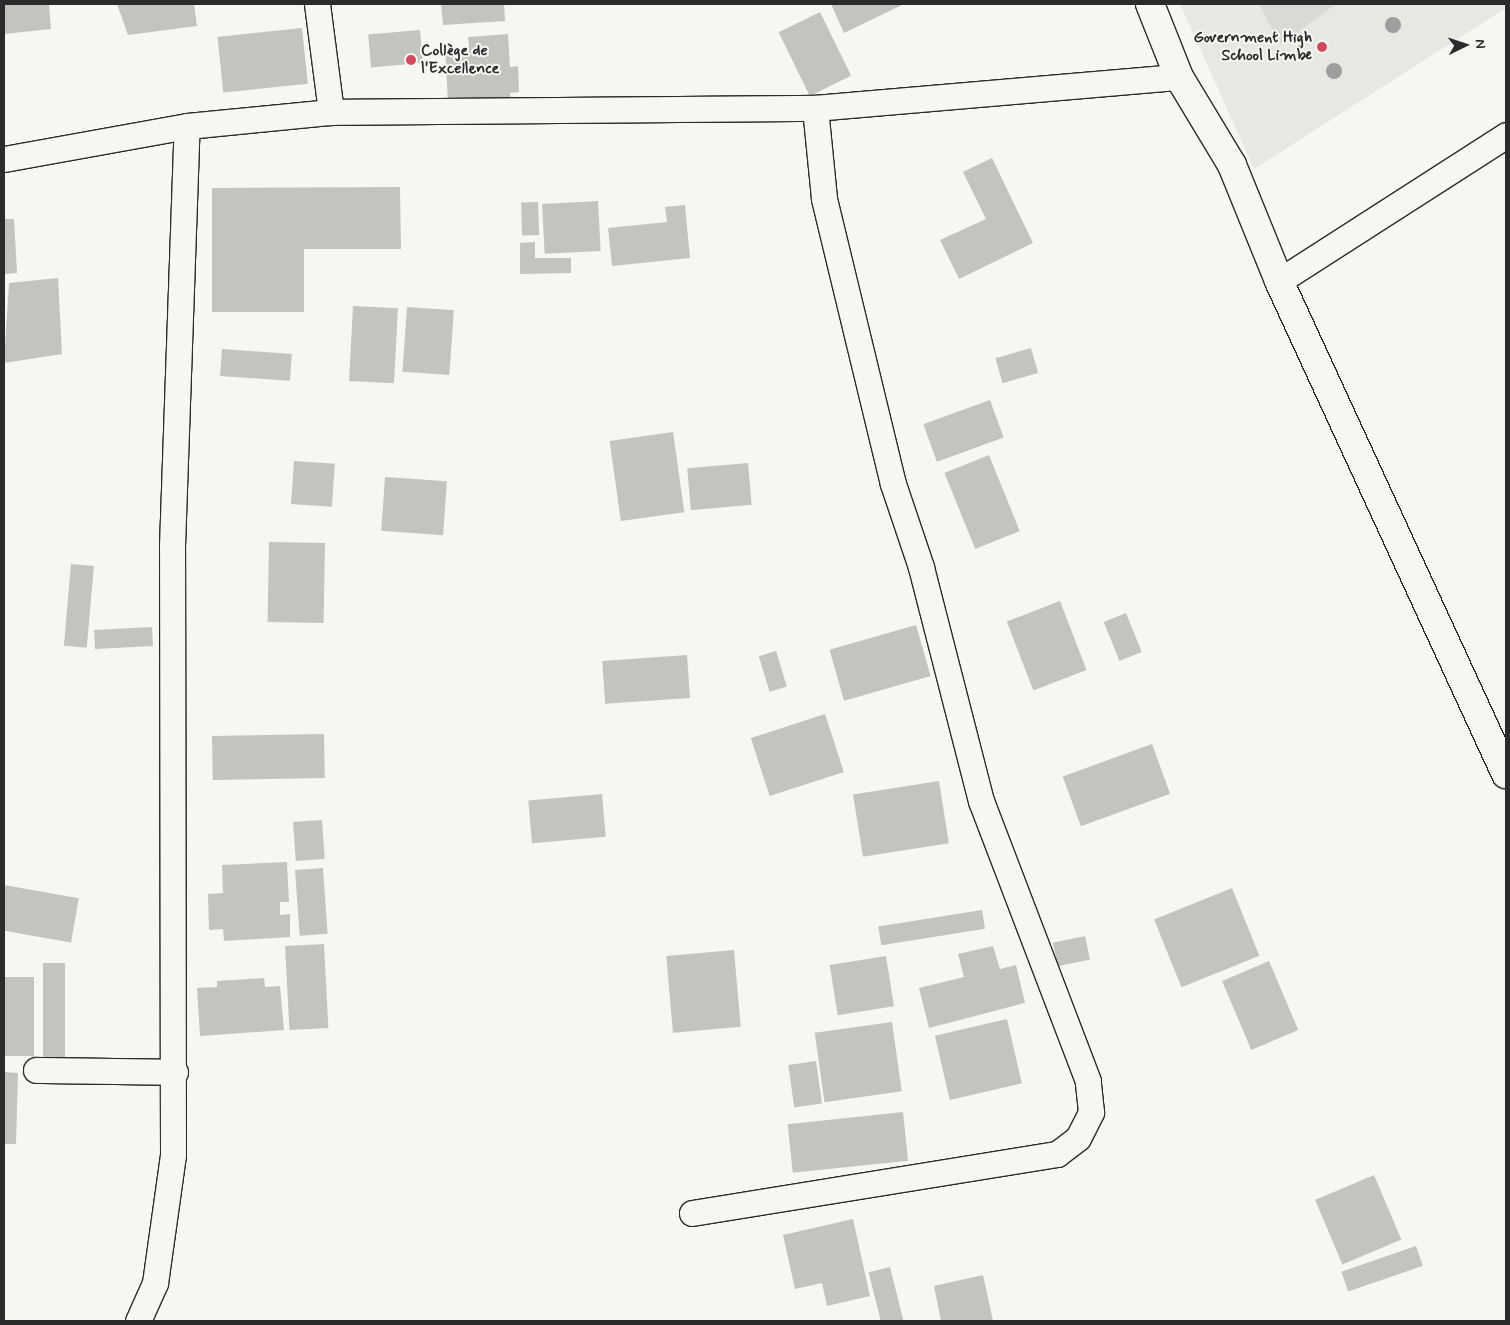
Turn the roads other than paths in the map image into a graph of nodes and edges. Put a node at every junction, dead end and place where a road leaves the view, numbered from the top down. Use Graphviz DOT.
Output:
graph roads {
  1 [pos="317,4"];
  2 [pos="1150,4"];
  3 [pos="1178,77"];
  4 [pos="815,108"];
  5 [pos="331,112"];
  6 [pos="187,126"];
  7 [pos="1506,135"];
  8 [pos="4,159"];
  9 [pos="1279,281"];
  10 [pos="1506,774"];
  11 [pos="36,1070"];
  12 [pos="175,1072"];
  13 [pos="692,1213"];
  14 [pos="138,1321"];
  1 -- 5 [label="street"];
  2 -- 3 [label="main road"];
  3 -- 4 [label="street"];
  3 -- 9 [label="main road"];
  4 -- 5 [label="street"];
  4 -- 13 [label="street"];
  5 -- 6 [label="street"];
  6 -- 8 [label="street"];
  6 -- 12 [label="street"];
  7 -- 9 [label="street"];
  9 -- 10 [label="main road"];
  11 -- 12 [label="street"];
  12 -- 14 [label="street"];
}
